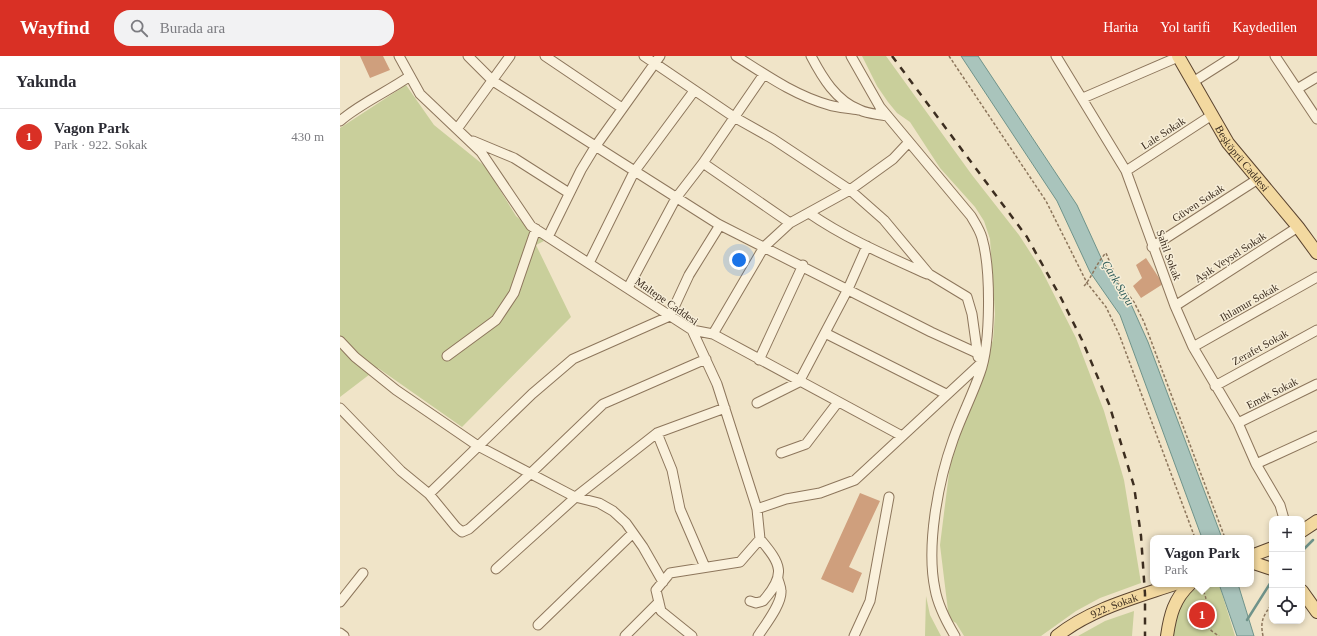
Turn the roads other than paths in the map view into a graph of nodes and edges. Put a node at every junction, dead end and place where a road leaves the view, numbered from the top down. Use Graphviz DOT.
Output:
graph roads {
  1 [pos="399,56"];
  2 [pos="468,56"];
  3 [pos="510,56"];
  4 [pos="544,56"];
  5 [pos="644,56"];
  6 [pos="736,56"];
  7 [pos="811,56"];
  8 [pos="851,56"];
  9 [pos="1056,56"];
  10 [pos="1178,56"];
  11 [pos="1234,56"];
  12 [pos="1275,56"];
  13 [pos="658,60"];
  14 [pos="764,74"];
  15 [pos="410,76"];
  16 [pos="1317,77"];
  17 [pos="493,80"];
  18 [pos="1193,82"];
  19 [pos="1297,89"];
  20 [pos="694,91"];
  21 [pos="1083,98"];
  22 [pos="622,108"];
  23 [pos="859,110"];
  24 [pos="1212,115"];
  25 [pos="887,116"];
  26 [pos="734,117"];
  27 [pos="1317,119"];
  28 [pos="340,121"];
  29 [pos="457,129"];
  30 [pos="468,139"];
  31 [pos="908,143"];
  32 [pos="595,147"];
  33 [pos="703,162"];
  34 [pos="1126,171"];
  35 [pos="634,172"];
  36 [pos="1258,179"];
  37 [pos="850,190"];
  38 [pos="569,193"];
  39 [pos="676,198"];
  40 [pos="809,213"];
  41 [pos="790,223"];
  42 [pos="720,225"];
  43 [pos="1298,227"];
  44 [pos="536,229"];
  45 [pos="548,237"];
  46 [pos="867,246"];
  47 [pos="764,247"];
  48 [pos="1152,247"];
  49 [pos="1316,247"];
  50 [pos="589,263"];
  51 [pos="803,266"];
  52 [pos="929,274"];
  53 [pos="1317,277"];
  54 [pos="628,288"];
  55 [pos="848,289"];
  56 [pos="1175,306"];
  57 [pos="670,316"];
  58 [pos="692,330"];
  59 [pos="1317,330"];
  60 [pos="825,332"];
  61 [pos="713,334"];
  62 [pos="340,341"];
  63 [pos="1193,347"];
  64 [pos="977,353"];
  65 [pos="447,356"];
  66 [pos="706,359"];
  67 [pos="759,360"];
  68 [pos="980,368"];
  69 [pos="799,382"];
  70 [pos="1317,384"];
  71 [pos="1215,386"];
  72 [pos="946,394"];
  73 [pos="838,402"];
  74 [pos="757,403"];
  75 [pos="340,408"];
  76 [pos="725,408"];
  77 [pos="1238,423"];
  78 [pos="657,433"];
  79 [pos="902,436"];
  80 [pos="1317,436"];
  81 [pos="478,446"];
  82 [pos="781,453"];
  83 [pos="1256,464"];
  84 [pos="530,474"];
  85 [pos="429,494"];
  86 [pos="575,497"];
  87 [pos="889,497"];
  88 [pos="758,509"];
  89 [pos="1283,516"];
  90 [pos="1317,521"];
  91 [pos="1305,529"];
  92 [pos="633,533"];
  93 [pos="760,539"];
  94 [pos="1269,549"];
  95 [pos="1254,555"];
  96 [pos="1254,563"];
  97 [pos="705,567"];
  98 [pos="1269,568"];
  99 [pos="496,569"];
  100 [pos="363,573"];
  101 [pos="778,579"];
  102 [pos="663,582"];
  103 [pos="1166,587"];
  104 [pos="1194,587"];
  105 [pos="1305,595"];
  106 [pos="750,601"];
  107 [pos="340,602"];
  108 [pos="659,602"];
  109 [pos="1317,612"];
  110 [pos="538,625"];
  111 [pos="340,634"];
  112 [pos="954,634"];
  113 [pos="344,636"];
  114 [pos="625,636"];
  115 [pos="692,636"];
  116 [pos="758,636"];
  117 [pos="854,636"];
  118 [pos="1057,636"];
  119 [pos="1167,636"];
  1 -- 15 [label="street, Maltepe Caddesi"];
  2 -- 17 [label="street"];
  3 -- 17 [label="street"];
  4 -- 22 [label="street"];
  5 -- 13 [label="street"];
  6 -- 14 [label="street"];
  7 -- 23 [label="street"];
  8 -- 25 [label="street"];
  9 -- 21 [label="street, Sahil Sokak"];
  10 -- 18 [label="main road, Beşköprü Caddesi"];
  10 -- 21 [label="street"];
  11 -- 18 [label="street"];
  12 -- 19 [label="street"];
  13 -- 20 [label="street"];
  13 -- 22 [label="street"];
  14 -- 23 [label="street"];
  14 -- 26 [label="street"];
  15 -- 28 [label="street"];
  15 -- 29 [label="street, Maltepe Caddesi"];
  16 -- 19 [label="street"];
  17 -- 29 [label="street"];
  17 -- 32 [label="street"];
  18 -- 24 [label="main road, Beşköprü Caddesi"];
  19 -- 27 [label="street"];
  20 -- 26 [label="street"];
  20 -- 35 [label="street"];
  21 -- 34 [label="street, Sahil Sokak"];
  22 -- 32 [label="street"];
  23 -- 25 [label="street"];
  24 -- 34 [label="street, Lale Sokak"];
  24 -- 36 [label="main road, Beşköprü Caddesi"];
  25 -- 31 [label="street"];
  26 -- 33 [label="street"];
  26 -- 37 [label="street"];
  29 -- 30 [label="street, Maltepe Caddesi"];
  30 -- 38 [label="street"];
  30 -- 44 [label="street, Maltepe Caddesi"];
  31 -- 37 [label="street"];
  31 -- 68 [label="street"];
  32 -- 35 [label="street"];
  32 -- 38 [label="street"];
  33 -- 39 [label="street"];
  33 -- 41 [label="street"];
  34 -- 48 [label="street, Sahil Sokak"];
  35 -- 39 [label="street"];
  35 -- 50 [label="street"];
  36 -- 43 [label="main road, Beşköprü Caddesi"];
  36 -- 48 [label="street, Güven Sokak"];
  37 -- 40 [label="street"];
  37 -- 52 [label="street"];
  38 -- 45 [label="street"];
  39 -- 42 [label="street"];
  39 -- 54 [label="street"];
  40 -- 41 [label="street"];
  40 -- 46 [label="street"];
  41 -- 47 [label="street"];
  42 -- 47 [label="street"];
  42 -- 57 [label="street"];
  43 -- 49 [label="main road, Beşköprü Caddesi"];
  43 -- 56 [label="street, Aşık Veysel Sokak"];
  44 -- 45 [label="street, Maltepe Caddesi"];
  44 -- 65 [label="street"];
  45 -- 50 [label="street, Maltepe Caddesi"];
  46 -- 52 [label="street"];
  46 -- 55 [label="street"];
  47 -- 51 [label="street"];
  47 -- 61 [label="street"];
  48 -- 56 [label="street, Sahil Sokak"];
  50 -- 54 [label="street, Maltepe Caddesi"];
  51 -- 55 [label="street"];
  51 -- 67 [label="street"];
  52 -- 64 [label="street"];
  53 -- 63 [label="street, Ihlamur Sokak"];
  54 -- 57 [label="street, Maltepe Caddesi"];
  55 -- 60 [label="street"];
  55 -- 64 [label="street"];
  56 -- 63 [label="street, Sahil Sokak"];
  57 -- 58 [label="street, Maltepe Caddesi"];
  57 -- 81 [label="street"];
  58 -- 61 [label="street"];
  58 -- 66 [label="street, Maltepe Caddesi"];
  59 -- 71 [label="street, Zerafet Sokak"];
  60 -- 69 [label="street"];
  60 -- 72 [label="street"];
  61 -- 67 [label="street"];
  62 -- 81 [label="street"];
  63 -- 71 [label="street, Sahil Sokak"];
  64 -- 68 [label="street"];
  66 -- 76 [label="street, Maltepe Caddesi"];
  66 -- 84 [label="street"];
  67 -- 69 [label="street"];
  68 -- 72 [label="street"];
  68 -- 112 [label="street"];
  69 -- 73 [label="street"];
  69 -- 74 [label="street"];
  70 -- 77 [label="street, Emek Sokak"];
  71 -- 77 [label="street, Sahil Sokak"];
  72 -- 79 [label="street"];
  73 -- 79 [label="street"];
  73 -- 82 [label="street"];
  75 -- 85 [label="street"];
  76 -- 78 [label="street"];
  76 -- 88 [label="street, Maltepe Caddesi"];
  77 -- 83 [label="street, Sahil Sokak"];
  78 -- 86 [label="street"];
  78 -- 97 [label="street"];
  79 -- 88 [label="street"];
  80 -- 83 [label="street"];
  81 -- 84 [label="street"];
  81 -- 85 [label="street"];
  83 -- 89 [label="street, Sahil Sokak"];
  84 -- 85 [label="street"];
  84 -- 86 [label="street"];
  86 -- 92 [label="street"];
  86 -- 99 [label="street"];
  87 -- 117 [label="street"];
  88 -- 93 [label="street, Maltepe Caddesi"];
  90 -- 91 [label="main road"];
  92 -- 102 [label="street"];
  92 -- 110 [label="street"];
  93 -- 97 [label="street"];
  93 -- 101 [label="street"];
  94 -- 95 [label="main road"];
  96 -- 98 [label="main road"];
  97 -- 102 [label="street"];
  100 -- 107 [label="street"];
  101 -- 106 [label="street"];
  101 -- 116 [label="street"];
  102 -- 108 [label="street"];
  103 -- 118 [label="main road, 922. Sokak"];
  104 -- 119 [label="main road"];
  105 -- 109 [label="main road"];
  108 -- 114 [label="street"];
  108 -- 115 [label="street"];
  111 -- 113 [label="street"];
}
